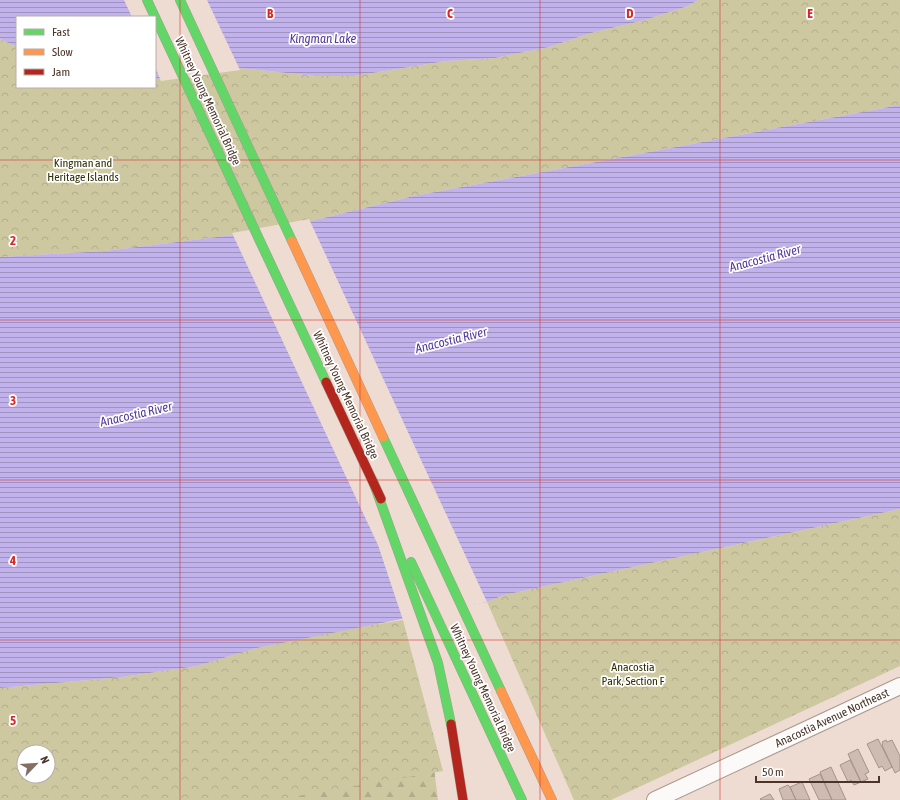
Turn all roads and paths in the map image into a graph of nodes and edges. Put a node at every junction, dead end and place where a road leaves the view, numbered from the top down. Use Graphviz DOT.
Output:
graph roads {
  1 [pos="147,0"];
  2 [pos="180,0"];
  3 [pos="155,16"];
  4 [pos="156,19"];
  5 [pos="373,481"];
  6 [pos="900,686"];
  7 [pos="463,800"];
  8 [pos="522,800"];
  9 [pos="552,800"];
  10 [pos="655,800"];
  1 -- 3 [label="main road, Whitney Young Memorial Bridge"];
  2 -- 9 [label="main road, Whitney Young Memorial Bridge"];
  4 -- 5 [label="main road, Whitney Young Memorial Bridge"];
  5 -- 7 [label="main road"];
  5 -- 8 [label="main road, Whitney Young Memorial Bridge"];
  6 -- 10 [label="street, Anacostia Avenue Northeast"];
}
